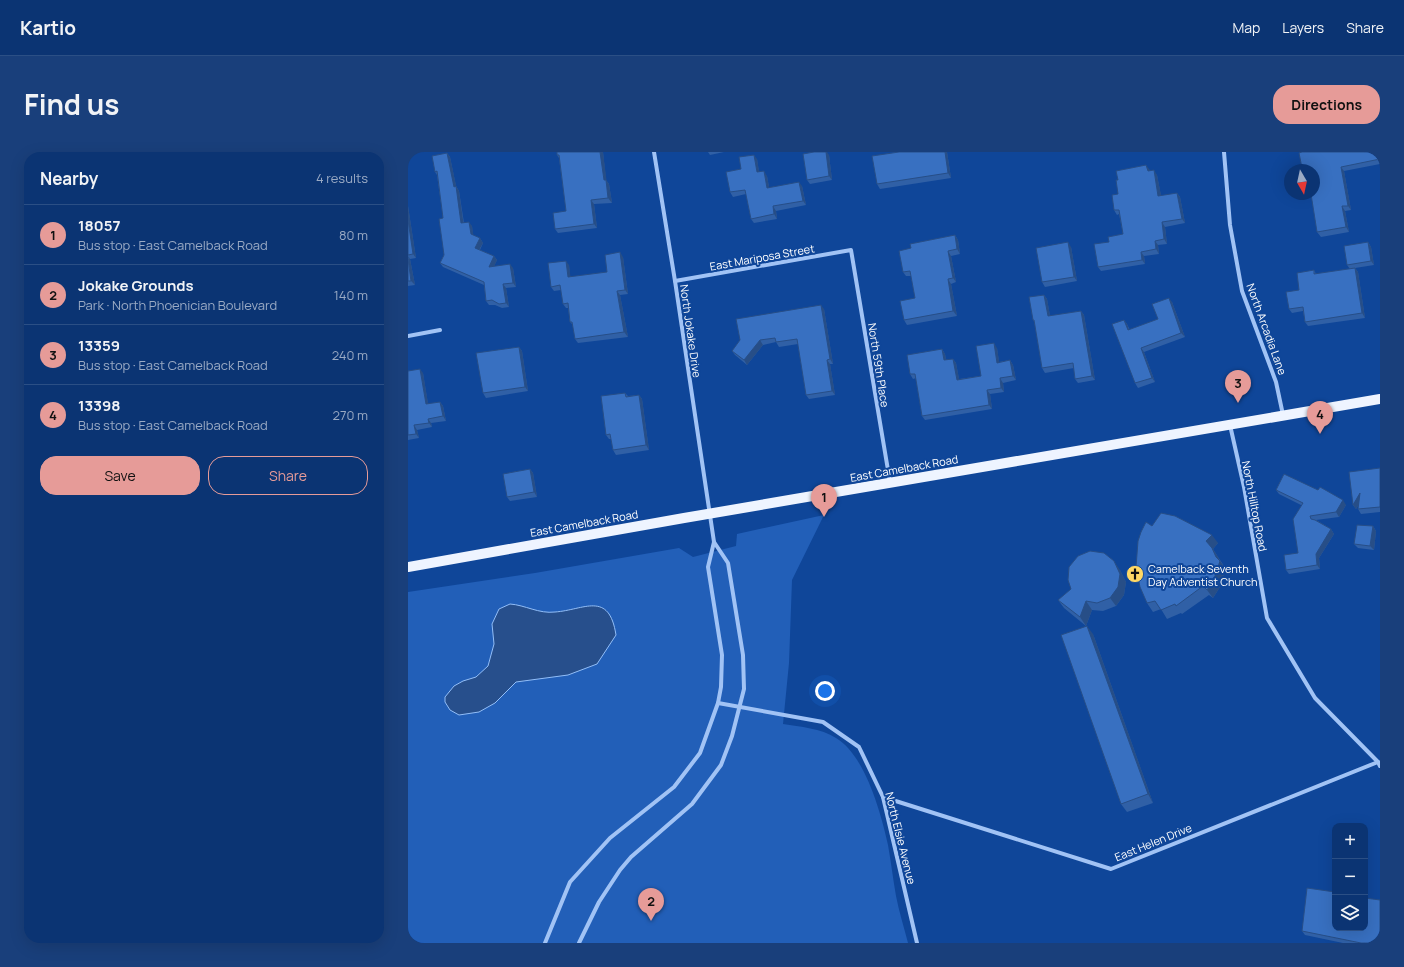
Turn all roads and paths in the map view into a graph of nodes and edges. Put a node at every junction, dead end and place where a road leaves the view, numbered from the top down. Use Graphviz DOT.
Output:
graph roads {
  1 [pos="654,152"];
  2 [pos="1224,152"];
  3 [pos="851,250"];
  4 [pos="675,281"];
  5 [pos="440,330"];
  6 [pos="408,336"];
  7 [pos="1380,399"];
  8 [pos="1283,416"];
  9 [pos="1230,425"];
  10 [pos="890,483"];
  11 [pos="709,514"];
  12 [pos="714,542"];
  13 [pos="408,567"];
  14 [pos="718,703"];
  15 [pos="740,706"];
  16 [pos="1379,764"];
  17 [pos="883,797"];
  18 [pos="545,943"];
  19 [pos="580,943"];
  20 [pos="917,943"];
  1 -- 4 [label="street, North Jokake Drive"];
  2 -- 8 [label="street, North Arcadia Lane"];
  3 -- 4 [label="street, East Mariposa Street"];
  3 -- 10 [label="street, North 59th Place"];
  4 -- 11 [label="street, North Jokake Drive"];
  5 -- 6 [label="street"];
  7 -- 8 [label="main road, East Camelback Road"];
  8 -- 9 [label="main road, East Camelback Road"];
  9 -- 10 [label="main road, East Camelback Road"];
  9 -- 16 [label="street, North Hilltop Road"];
  10 -- 11 [label="main road, East Camelback Road"];
  11 -- 12 [label="street, North Jokake Drive"];
  11 -- 13 [label="main road, East Camelback Road"];
  12 -- 14 [label="street"];
  12 -- 15 [label="street"];
  14 -- 15 [label="street, North Elsie Avenue"];
  14 -- 18 [label="street"];
  15 -- 17 [label="street, North Elsie Avenue"];
  15 -- 19 [label="street"];
  16 -- 17 [label="street, East Helen Drive"];
  17 -- 20 [label="street, North Elsie Avenue"];
}
